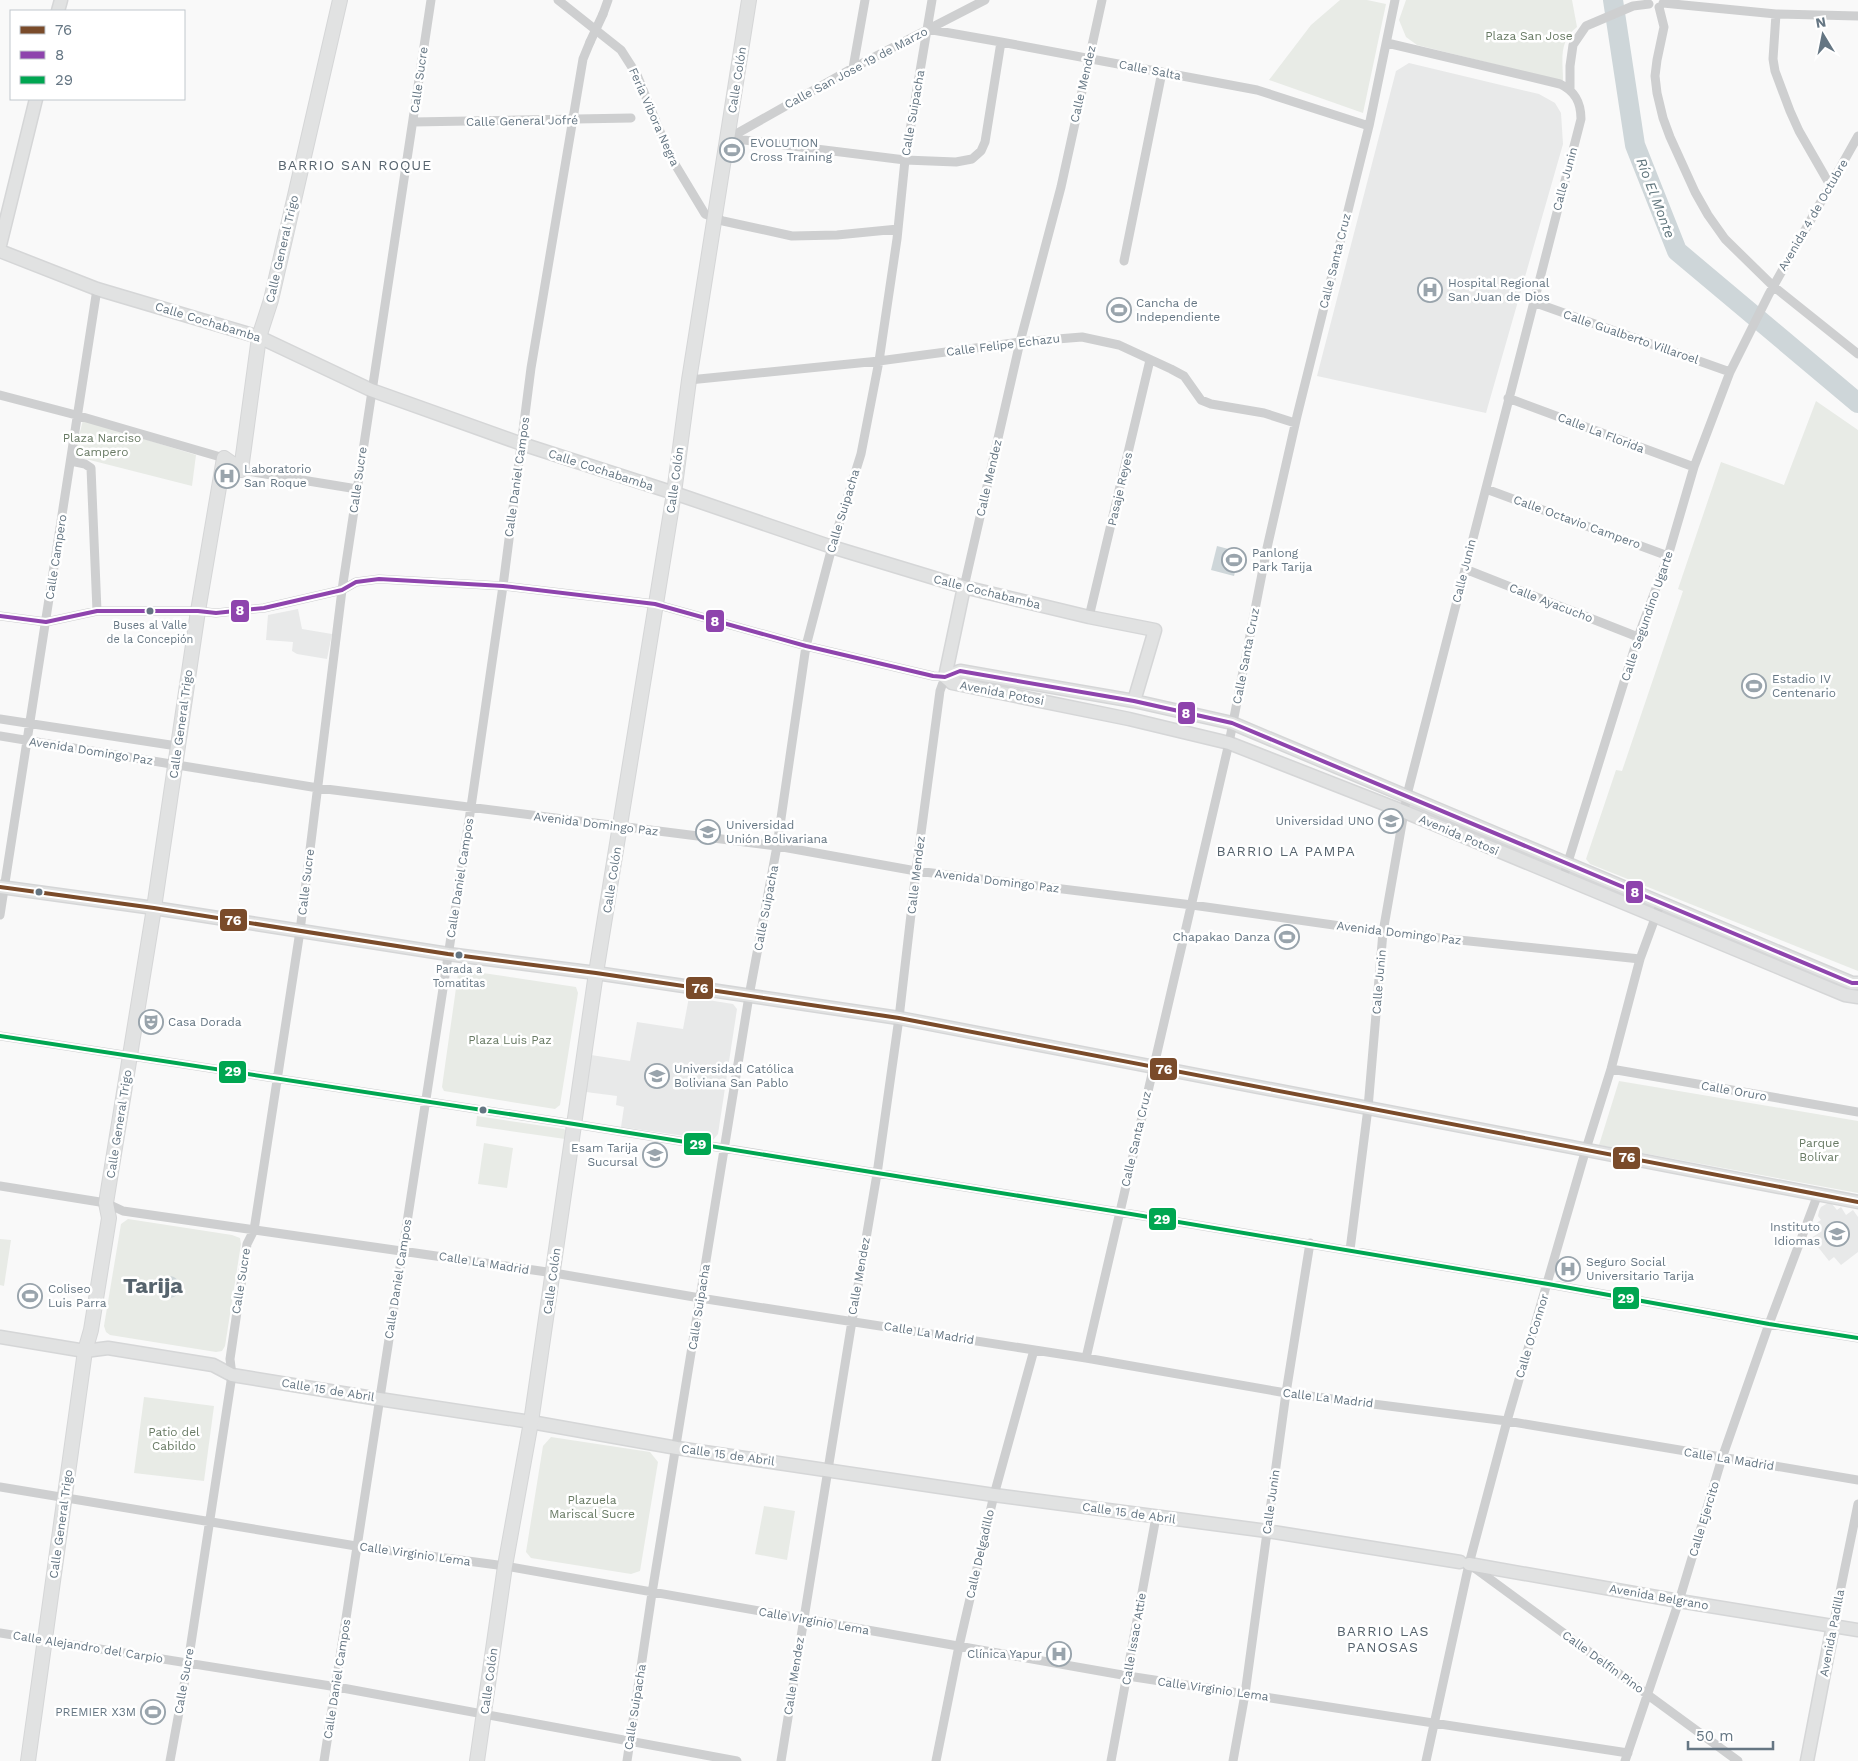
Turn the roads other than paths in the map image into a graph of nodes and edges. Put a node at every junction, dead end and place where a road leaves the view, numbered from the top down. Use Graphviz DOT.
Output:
graph roads {
  1 [pos="340,0"];
  2 [pos="431,0"];
  3 [pos="558,0"];
  4 [pos="608,0"];
  5 [pos="749,0"];
  6 [pos="864,0"];
  7 [pos="932,0"];
  8 [pos="985,0"];
  9 [pos="1102,0"];
  10 [pos="1395,0"];
  11 [pos="1649,2"];
  12 [pos="1662,4"];
  13 [pos="1776,14"];
  14 [pos="1858,16"];
  15 [pos="927,30"];
  16 [pos="1001,42"];
  17 [pos="1387,43"];
  18 [pos="1090,58"];
  19 [pos="853,68"];
  20 [pos="1162,72"];
  21 [pos="1570,89"];
  22 [pos="36,100"];
  23 [pos="631,118"];
  24 [pos="572,120"];
  25 [pos="413,122"];
  26 [pos="1369,126"];
  27 [pos="1858,136"];
  28 [pos="728,138"];
  29 [pos="905,160"];
  30 [pos="1830,185"];
  31 [pos="714,218"];
  32 [pos="898,229"];
  33 [pos="0,245"];
  34 [pos="0,251"];
  35 [pos="1124,261"];
  36 [pos="97,289"];
  37 [pos="1771,290"];
  38 [pos="1533,302"];
  39 [pos="259,336"];
  40 [pos="1020,342"];
  41 [pos="1858,354"];
  42 [pos="1738,355"];
  43 [pos="1150,360"];
  44 [pos="879,361"];
  45 [pos="1730,372"];
  46 [pos="689,380"];
  47 [pos="371,390"];
  48 [pos="0,395"];
  49 [pos="1508,398"];
  50 [pos="76,415"];
  51 [pos="1295,422"];
  52 [pos="522,444"];
  53 [pos="224,458"];
  54 [pos="70,461"];
  55 [pos="1694,467"];
  56 [pos="241,470"];
  57 [pos="1486,488"];
  58 [pos="357,489"];
  59 [pos="674,493"];
  60 [pos="832,547"];
  61 [pos="1668,556"];
  62 [pos="1465,569"];
  63 [pos="502,586"];
  64 [pos="964,587"];
  65 [pos="342,590"];
  66 [pos="655,604"];
  67 [pos="97,611"];
  68 [pos="198,611"];
  69 [pos="0,616"];
  70 [pos="1089,617"];
  71 [pos="46,622"];
  72 [pos="1638,636"];
  73 [pos="806,646"];
  74 [pos="945,677"];
  75 [pos="1134,701"];
  76 [pos="0,719"];
  77 [pos="1129,719"];
  78 [pos="1232,723"];
  79 [pos="30,724"];
  80 [pos="0,736"];
  81 [pos="28,741"];
  82 [pos="1229,743"];
  83 [pos="177,746"];
  84 [pos="174,765"];
  85 [pos="318,788"];
  86 [pos="1407,795"];
  87 [pos="470,807"];
  88 [pos="1405,812"];
  89 [pos="620,827"];
  90 [pos="777,846"];
  91 [pos="1568,865"];
  92 [pos="916,871"];
  93 [pos="1563,878"];
  94 [pos="2,887"];
  95 [pos="1661,902"];
  96 [pos="1192,904"];
  97 [pos="154,908"];
  98 [pos="0,915"];
  99 [pos="1654,915"];
  100 [pos="300,930"];
  101 [pos="1383,932"];
  102 [pos="448,954"];
  103 [pos="1640,960"];
  104 [pos="596,973"];
  105 [pos="1858,984"];
  106 [pos="749,996"];
  107 [pos="1858,997"];
  108 [pos="899,1018"];
  109 [pos="0,1036"];
  110 [pos="130,1057"];
  111 [pos="1152,1067"];
  112 [pos="1611,1069"];
  113 [pos="277,1079"];
  114 [pos="426,1101"];
  115 [pos="1368,1108"];
  116 [pos="1858,1112"];
  117 [pos="574,1124"];
  118 [pos="725,1148"];
  119 [pos="1586,1149"];
  120 [pos="877,1174"];
  121 [pos="0,1186"];
  122 [pos="1818,1194"];
  123 [pos="1858,1202"];
  124 [pos="106,1203"];
  125 [pos="1119,1212"];
  126 [pos="254,1230"];
  127 [pos="1310,1243"];
  128 [pos="403,1250"];
  129 [pos="1350,1250"];
  130 [pos="554,1273"];
  131 [pos="1548,1284"];
  132 [pos="700,1298"];
  133 [pos="852,1321"];
  134 [pos="1769,1324"];
  135 [pos="0,1336"];
  136 [pos="1858,1338"];
  137 [pos="1034,1350"];
  138 [pos="85,1351"];
  139 [pos="1086,1358"];
  140 [pos="232,1374"];
  141 [pos="1286,1393"];
  142 [pos="379,1399"];
  143 [pos="1507,1421"];
  144 [pos="532,1422"];
  145 [pos="677,1448"];
  146 [pos="1722,1458"];
  147 [pos="828,1470"];
  148 [pos="1858,1480"];
  149 [pos="0,1487"];
  150 [pos="994,1495"];
  151 [pos="65,1497"];
  152 [pos="1858,1504"];
  153 [pos="1156,1517"];
  154 [pos="210,1521"];
  155 [pos="1267,1531"];
  156 [pos="356,1546"];
  157 [pos="1464,1563"];
  158 [pos="505,1566"];
  159 [pos="652,1593"];
  160 [pos="1679,1601"];
  161 [pos="804,1619"];
  162 [pos="1833,1626"];
  163 [pos="1858,1630"];
  164 [pos="0,1633"];
  165 [pos="44,1640"];
  166 [pos="959,1646"];
  167 [pos="188,1663"];
  168 [pos="1128,1676"];
  169 [pos="337,1687"];
  170 [pos="1245,1694"];
  171 [pos="1647,1695"];
  172 [pos="485,1716"];
  173 [pos="1435,1722"];
  174 [pos="630,1741"];
  175 [pos="1627,1757"];
  176 [pos="28,1761"];
  177 [pos="170,1761"];
  178 [pos="324,1761"];
  179 [pos="477,1761"];
  180 [pos="626,1761"];
  181 [pos="737,1761"];
  182 [pos="780,1761"];
  183 [pos="936,1761"];
  184 [pos="1111,1761"];
  185 [pos="1233,1761"];
  186 [pos="1426,1761"];
  187 [pos="1738,1761"];
  188 [pos="1807,1761"];
  1 -- 39 [label="main road, Calle General Trigo"];
  2 -- 25 [label="street, Calle Sucre"];
  3 -- 31 [label="street, Feria Vibora Negra"];
  4 -- 24 [label="street, Calle Daniel Campos, bridge"];
  5 -- 28 [label="main road, Calle Colón"];
  6 -- 19 [label="street"];
  7 -- 15 [label="street, Calle Suipacha"];
  8 -- 15 [label="street, Calle San Jose 19 de Marzo"];
  9 -- 18 [label="street, Calle Mendez"];
  10 -- 17 [label="street, Calle Santa Cruz"];
  11 -- 12 [label="street"];
  11 -- 21 [label="street"];
  12 -- 13 [label="street"];
  12 -- 37 [label="street"];
  13 -- 14 [label="street"];
  13 -- 30 [label="street"];
  15 -- 16 [label="street, Calle Salta"];
  15 -- 19 [label="street, Calle San Jose 19 de Marzo"];
  15 -- 29 [label="street, Calle Suipacha"];
  16 -- 18 [label="street, Calle Salta"];
  16 -- 29 [label="street"];
  17 -- 21 [label="street"];
  17 -- 26 [label="street, Calle Santa Cruz"];
  18 -- 20 [label="street, Calle Salta"];
  18 -- 40 [label="street, Calle Mendez"];
  19 -- 28 [label="street, Calle San Jose 19 de Marzo"];
  20 -- 26 [label="street, Calle Salta"];
  20 -- 35 [label="street"];
  21 -- 38 [label="street, Calle Junin"];
  22 -- 33 [label="street"];
  23 -- 24 [label="street, Calle General Jofré"];
  24 -- 25 [label="street, Calle General Jofré"];
  24 -- 52 [label="street, Calle Daniel Campos"];
  25 -- 47 [label="street, Calle Sucre"];
  26 -- 51 [label="street, Calle Santa Cruz"];
  27 -- 30 [label="street, Avenida 4 de Octubre"];
  28 -- 29 [label="street"];
  28 -- 31 [label="main road, Calle Colón"];
  29 -- 32 [label="street, Calle Suipacha"];
  30 -- 37 [label="street, Avenida 4 de Octubre"];
  31 -- 32 [label="street, Feria Vibora Negra"];
  31 -- 46 [label="main road, Calle Colón"];
  32 -- 44 [label="street, Calle Suipacha"];
  34 -- 36 [label="street, Calle Cochabamba"];
  36 -- 39 [label="street, Calle Cochabamba"];
  36 -- 50 [label="street, Calle Campero"];
  37 -- 41 [label="street"];
  37 -- 42 [label="street, Avenida 4 de Octubre"];
  38 -- 45 [label="street, Calle Gualberto Villaroel"];
  38 -- 49 [label="street, Calle Junin"];
  39 -- 47 [label="street, Calle Cochabamba"];
  39 -- 56 [label="main road, Calle General Trigo"];
  40 -- 43 [label="street, Calle Felipe Echazu"];
  40 -- 44 [label="street, Calle Felipe Echazu"];
  40 -- 64 [label="street, Calle Mendez"];
  42 -- 45 [label="street, Calle Segundino Ugarte"];
  43 -- 51 [label="street, Calle Felipe Echazu"];
  43 -- 70 [label="street, Pasaje Reyes"];
  44 -- 46 [label="street, Calle Felipe Echazu"];
  44 -- 60 [label="street, Calle Suipacha"];
  45 -- 55 [label="street, Calle Segundino Ugarte"];
  46 -- 59 [label="main road, Calle Colón"];
  47 -- 52 [label="street, Calle Cochabamba"];
  47 -- 58 [label="street, Calle Sucre"];
  48 -- 50 [label="street"];
  49 -- 55 [label="street, Calle La Florida"];
  49 -- 57 [label="street, Calle Junin"];
  50 -- 53 [label="street"];
  50 -- 54 [label="street, Calle Campero"];
  51 -- 78 [label="street, Calle Santa Cruz"];
  52 -- 59 [label="street, Calle Cochabamba"];
  52 -- 63 [label="street, Calle Daniel Campos"];
  53 -- 56 [label="main road"];
  53 -- 68 [label="main road, Calle General Trigo"];
  54 -- 67 [label="street"];
  54 -- 71 [label="street, Calle Campero"];
  55 -- 61 [label="street, Calle Segundino Ugarte"];
  56 -- 58 [label="street"];
  57 -- 61 [label="street, Calle Octavio Campero"];
  57 -- 62 [label="street, Calle Junin"];
  58 -- 65 [label="street, Calle Sucre"];
  59 -- 60 [label="street, Calle Cochabamba"];
  59 -- 66 [label="main road, Calle Colón"];
  60 -- 64 [label="street, Calle Cochabamba"];
  60 -- 73 [label="street, Calle Suipacha"];
  61 -- 72 [label="street, Calle Segundino Ugarte"];
  62 -- 72 [label="street, Calle Ayacucho"];
  62 -- 86 [label="street, Calle Junin"];
  63 -- 65 [label="street"];
  63 -- 66 [label="street"];
  63 -- 87 [label="street, Calle Daniel Campos"];
  64 -- 70 [label="street, Calle Cochabamba"];
  64 -- 74 [label="street, Calle Mendez"];
  65 -- 68 [label="street"];
  65 -- 85 [label="street, Calle Sucre"];
  66 -- 73 [label="street"];
  66 -- 89 [label="main road, Calle Colón"];
  67 -- 68 [label="street"];
  67 -- 71 [label="street"];
  68 -- 83 [label="main road, Calle General Trigo"];
  69 -- 71 [label="street"];
  70 -- 75 [label="street, Calle Cochabamba"];
  71 -- 79 [label="street, Calle Campero"];
  72 -- 91 [label="street, Calle Segundino Ugarte"];
  73 -- 74 [label="street"];
  73 -- 90 [label="street, Calle Suipacha"];
  74 -- 75 [label="street, Avenida Potosi"];
  74 -- 77 [label="street, Avenida Potosi"];
  74 -- 92 [label="street, Calle Mendez"];
  75 -- 77 [label="street, Calle Cochabamba"];
  75 -- 78 [label="street, Avenida Potosi"];
  76 -- 79 [label="street, Avenida Domingo Paz"];
  77 -- 82 [label="street, Avenida Potosi"];
  78 -- 82 [label="street, Calle Santa Cruz"];
  78 -- 86 [label="street, Avenida Potosi"];
  79 -- 81 [label="street, Calle Campero"];
  79 -- 83 [label="street, Avenida Domingo Paz"];
  80 -- 81 [label="street, Avenida Domingo Paz"];
  81 -- 84 [label="street, Avenida Domingo Paz"];
  81 -- 94 [label="street, Calle Campero"];
  82 -- 88 [label="street, Avenida Potosi"];
  82 -- 96 [label="street, Calle Santa Cruz"];
  83 -- 84 [label="main road, Calle General Trigo"];
  84 -- 85 [label="street, Avenida Domingo Paz"];
  84 -- 97 [label="main road, Calle General Trigo"];
  85 -- 87 [label="street, Avenida Domingo Paz"];
  85 -- 100 [label="street, Calle Sucre"];
  86 -- 88 [label="street, Calle Junin"];
  86 -- 91 [label="street, Avenida Potosi"];
  87 -- 89 [label="street, Avenida Domingo Paz"];
  87 -- 102 [label="street, Calle Daniel Campos"];
  88 -- 93 [label="street, Avenida Potosi"];
  88 -- 101 [label="street, Calle Junin"];
  89 -- 90 [label="street, Avenida Domingo Paz"];
  89 -- 104 [label="main road, Calle Colón"];
  90 -- 92 [label="street, Avenida Domingo Paz"];
  90 -- 106 [label="street, Calle Suipacha"];
  91 -- 93 [label="street, Calle Segundino Ugarte"];
  91 -- 95 [label="street, Avenida Potosi"];
  92 -- 96 [label="street, Avenida Domingo Paz"];
  92 -- 108 [label="street, Calle Mendez"];
  93 -- 99 [label="street, Avenida Potosi"];
  94 -- 97 [label="street"];
  94 -- 98 [label="street, Calle Campero"];
  95 -- 99 [label="street, Calle O'Connor"];
  95 -- 105 [label="street, Avenida Potosi"];
  96 -- 101 [label="street, Avenida Domingo Paz"];
  96 -- 111 [label="street, Calle Santa Cruz"];
  97 -- 100 [label="street"];
  97 -- 110 [label="main road, Calle General Trigo"];
  99 -- 103 [label="street, Calle O'Connor"];
  99 -- 107 [label="street, Avenida Potosi"];
  100 -- 102 [label="street"];
  100 -- 113 [label="street, Calle Sucre"];
  101 -- 103 [label="street, Avenida Domingo Paz"];
  101 -- 115 [label="street, Calle Junin"];
  102 -- 104 [label="street"];
  102 -- 114 [label="street, Calle Daniel Campos"];
  103 -- 112 [label="street, Calle O'Connor"];
  104 -- 106 [label="street"];
  104 -- 117 [label="main road, Calle Colón"];
  106 -- 108 [label="street"];
  106 -- 118 [label="street, Calle Suipacha"];
  108 -- 111 [label="street"];
  108 -- 120 [label="street, Calle Mendez"];
  109 -- 110 [label="street"];
  110 -- 113 [label="street"];
  110 -- 124 [label="main road, Calle General Trigo"];
  111 -- 115 [label="street"];
  111 -- 125 [label="street, Calle Santa Cruz"];
  112 -- 116 [label="street, Calle Oruro"];
  112 -- 119 [label="street, Calle O'Connor"];
  113 -- 114 [label="street"];
  113 -- 126 [label="street, Calle Sucre"];
  114 -- 117 [label="street"];
  114 -- 128 [label="street, Calle Daniel Campos"];
  115 -- 119 [label="street"];
  115 -- 129 [label="street, Calle Junin"];
  117 -- 118 [label="street"];
  117 -- 130 [label="main road, Calle Colón"];
  118 -- 120 [label="street"];
  118 -- 132 [label="street, Calle Suipacha"];
  119 -- 122 [label="street"];
  119 -- 131 [label="street, Calle O'Connor"];
  120 -- 125 [label="street"];
  120 -- 133 [label="street, Calle Mendez"];
  121 -- 124 [label="street, Calle La Madrid"];
  122 -- 123 [label="street"];
  122 -- 134 [label="street, Calle Ejercito"];
  124 -- 126 [label="street, Calle La Madrid"];
  124 -- 138 [label="main road, Calle General Trigo"];
  125 -- 127 [label="street"];
  125 -- 139 [label="street, Calle Santa Cruz"];
  126 -- 128 [label="street, Calle La Madrid"];
  126 -- 140 [label="street, Calle Sucre"];
  127 -- 129 [label="street"];
  127 -- 141 [label="street, Calle Junin"];
  128 -- 130 [label="street, Calle La Madrid"];
  128 -- 142 [label="street, Calle Daniel Campos"];
  129 -- 131 [label="street"];
  130 -- 132 [label="street, Calle La Madrid"];
  130 -- 144 [label="main road, Calle Colón"];
  131 -- 134 [label="street"];
  131 -- 143 [label="street, Calle O'Connor"];
  132 -- 133 [label="street, Calle La Madrid"];
  132 -- 145 [label="street, Calle Suipacha"];
  133 -- 137 [label="street, Calle La Madrid"];
  133 -- 147 [label="street, Calle Mendez"];
  134 -- 136 [label="street"];
  134 -- 146 [label="street, Calle Ejercito"];
  135 -- 138 [label="street, Calle 15 de Abril"];
  137 -- 139 [label="street, Calle La Madrid"];
  137 -- 150 [label="street, Calle Delgadillo"];
  138 -- 140 [label="street, Calle 15 de Abril"];
  138 -- 151 [label="main road, Calle General Trigo"];
  139 -- 141 [label="street, Calle La Madrid"];
  140 -- 142 [label="street, Calle 15 de Abril"];
  140 -- 154 [label="street, Calle Sucre"];
  141 -- 143 [label="street, Calle La Madrid"];
  141 -- 155 [label="street, Calle Junin"];
  142 -- 144 [label="street, Calle 15 de Abril"];
  142 -- 156 [label="street, Calle Daniel Campos"];
  143 -- 146 [label="street, Calle La Madrid"];
  143 -- 157 [label="street, Calle O'Connor"];
  144 -- 145 [label="street, Calle 15 de Abril"];
  144 -- 158 [label="main road, Calle Colón"];
  145 -- 147 [label="street, Calle 15 de Abril"];
  145 -- 159 [label="street, Calle Suipacha"];
  146 -- 148 [label="street, Calle La Madrid"];
  146 -- 160 [label="street, Calle Ejercito"];
  147 -- 150 [label="street, Calle 15 de Abril"];
  147 -- 161 [label="street, Calle Mendez"];
  149 -- 151 [label="street, Calle Virginio Lema"];
  150 -- 153 [label="street, Calle 15 de Abril"];
  150 -- 166 [label="street, Calle Delgadillo"];
  151 -- 154 [label="street, Calle Virginio Lema"];
  151 -- 165 [label="main road, Calle General Trigo"];
  152 -- 162 [label="street, Avenida Padilla"];
  153 -- 155 [label="street, Calle 15 de Abril"];
  153 -- 168 [label="street, Calle Issac Attie"];
  154 -- 156 [label="street, Calle Virginio Lema"];
  154 -- 167 [label="street, Calle Sucre"];
  155 -- 157 [label="street, Calle 15 de Abril"];
  155 -- 170 [label="street, Calle Junin"];
  156 -- 158 [label="street, Calle Virginio Lema"];
  156 -- 169 [label="street, Calle Daniel Campos"];
  157 -- 160 [label="street, Avenida Belgrano"];
  157 -- 171 [label="street, Calle Delfin Pino"];
  157 -- 173 [label="street, Calle O'Connor"];
  158 -- 159 [label="street, Calle Virginio Lema"];
  158 -- 172 [label="main road, Calle Colón"];
  159 -- 161 [label="street, Calle Virginio Lema"];
  159 -- 174 [label="street, Calle Suipacha"];
  160 -- 162 [label="street, Avenida Belgrano"];
  160 -- 171 [label="street, Calle Ejercito"];
  161 -- 166 [label="street, Calle Virginio Lema"];
  161 -- 182 [label="street, Calle Mendez"];
  162 -- 163 [label="street, Avenida Belgrano"];
  162 -- 188 [label="street, Avenida Padilla"];
  164 -- 165 [label="street, Calle Alejandro del Carpio"];
  165 -- 167 [label="street, Calle Alejandro del Carpio"];
  165 -- 176 [label="main road, Calle General Trigo"];
  166 -- 168 [label="street, Calle Virginio Lema"];
  166 -- 183 [label="street, Calle Delgadillo"];
  167 -- 169 [label="street, Calle Alejandro del Carpio"];
  167 -- 177 [label="street, Calle Sucre"];
  168 -- 170 [label="street, Calle Virginio Lema"];
  168 -- 184 [label="street, Calle Issac Attie"];
  169 -- 172 [label="street, Calle Alejandro del Carpio"];
  169 -- 178 [label="street, Calle Daniel Campos"];
  170 -- 173 [label="street, Calle Virginio Lema"];
  170 -- 185 [label="street, Calle Junin"];
  171 -- 175 [label="street, Calle Ejercito"];
  171 -- 187 [label="street, Calle Delfin Pino"];
  172 -- 174 [label="street, Calle Alejandro del Carpio"];
  172 -- 179 [label="main road, Calle Colón"];
  173 -- 175 [label="street, Calle Virginio Lema"];
  173 -- 186 [label="street, Calle O'Connor"];
  174 -- 180 [label="street, Calle Suipacha"];
  174 -- 181 [label="street, Calle Alejandro del Carpio"];
}
